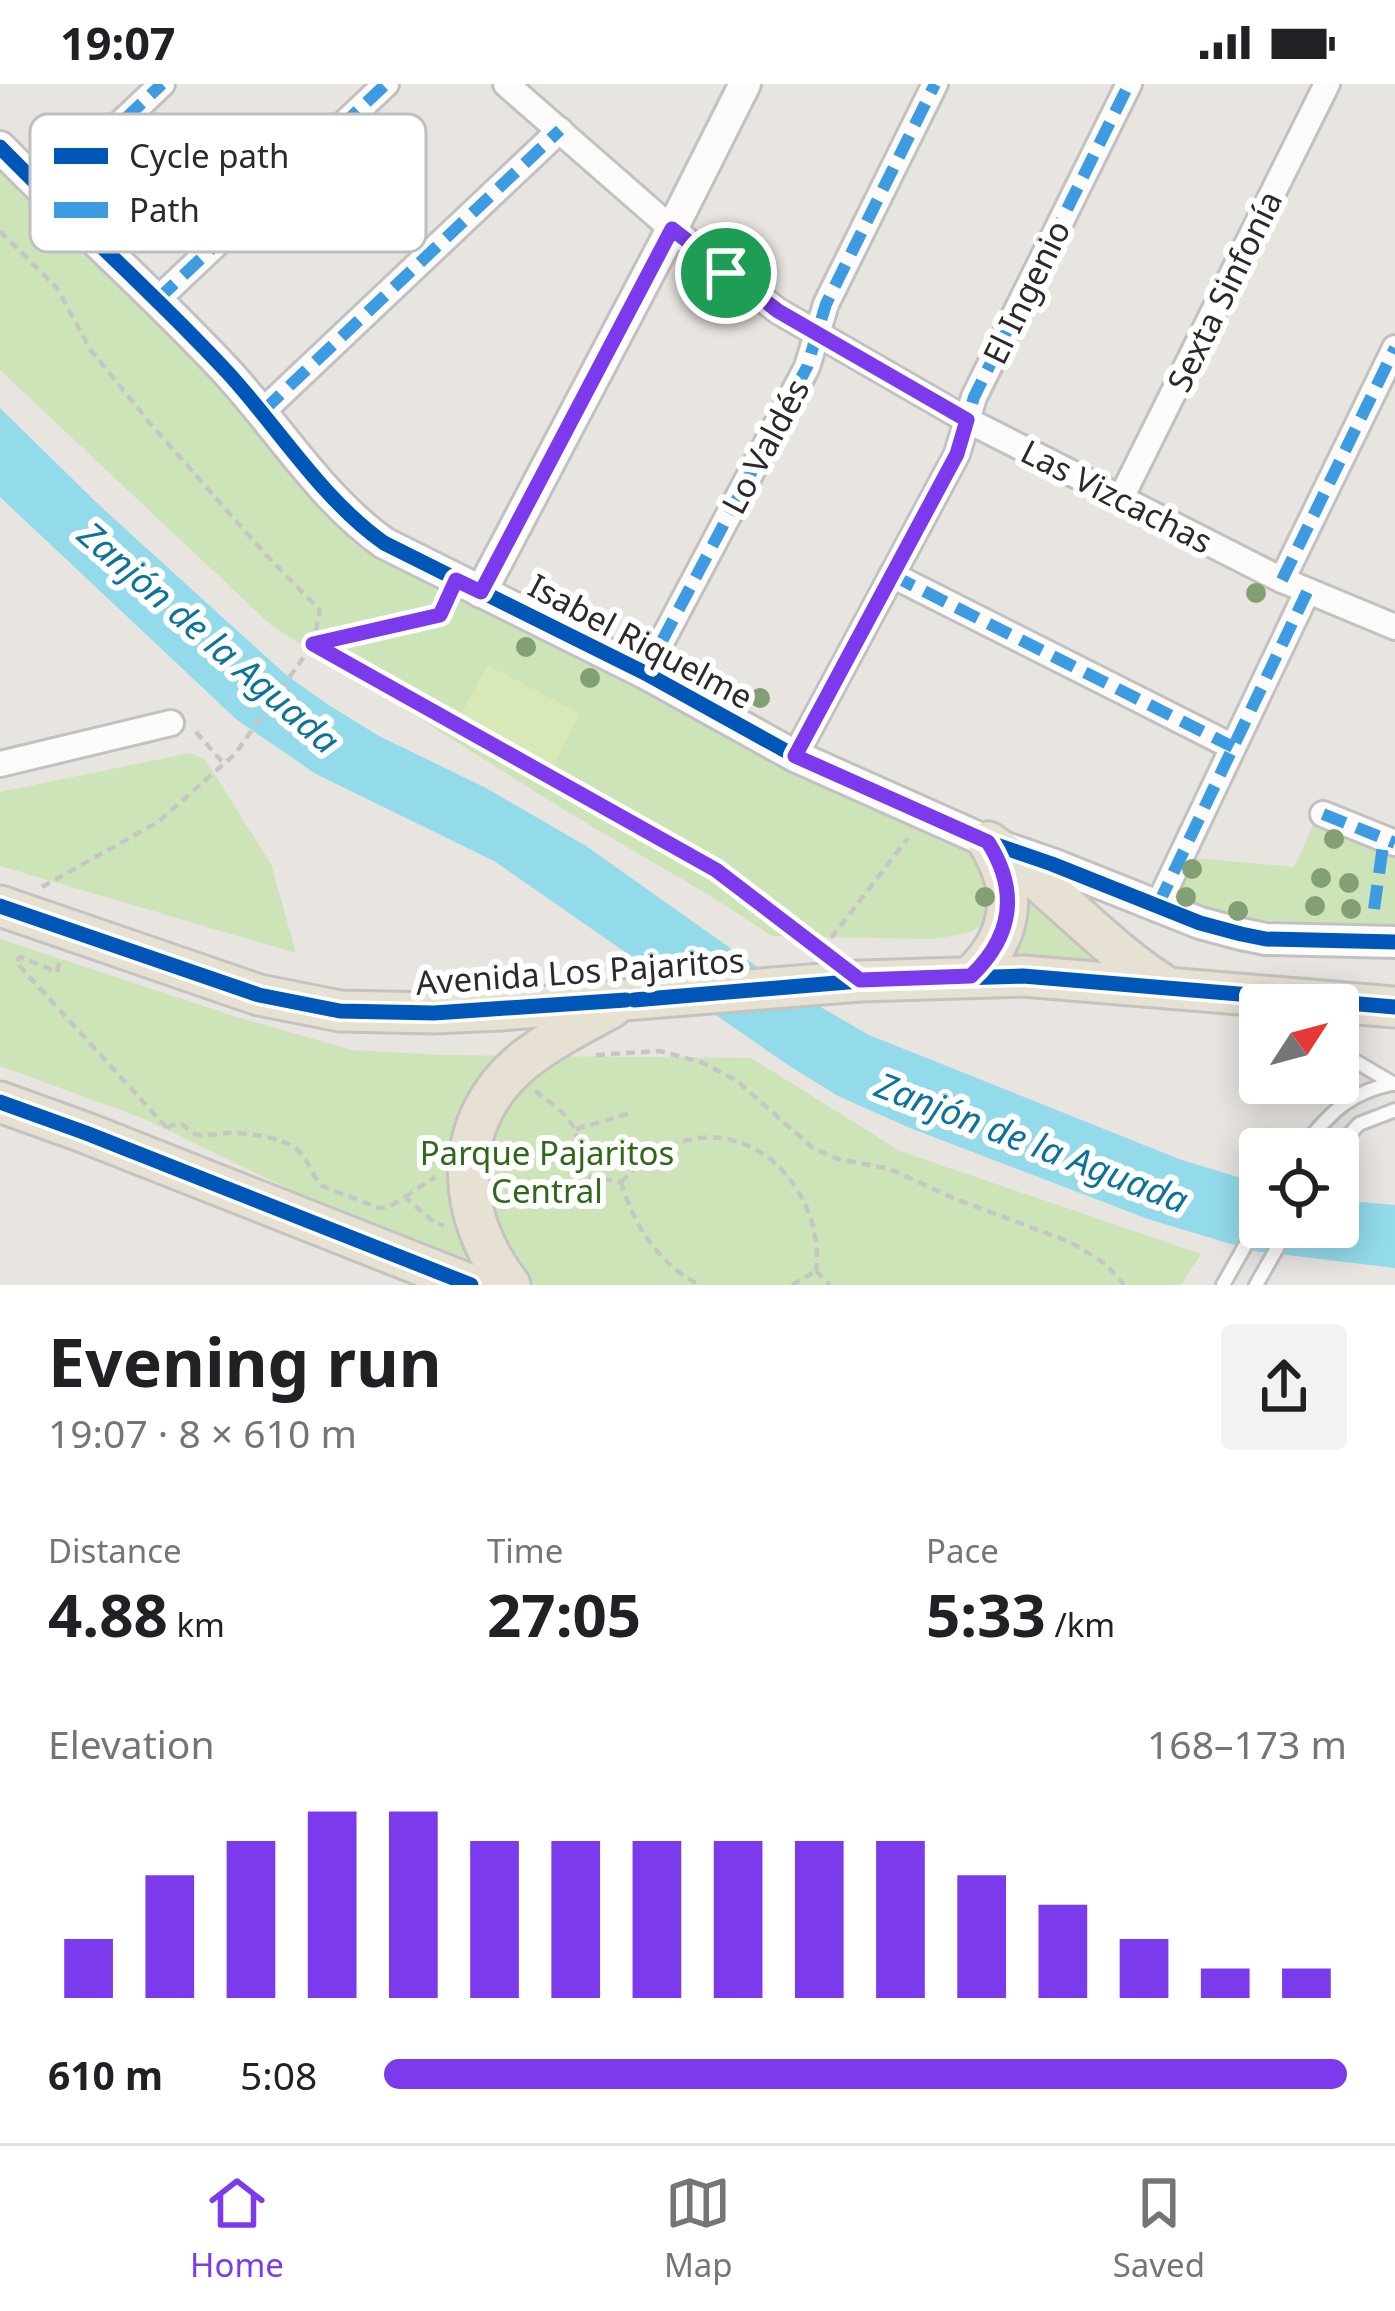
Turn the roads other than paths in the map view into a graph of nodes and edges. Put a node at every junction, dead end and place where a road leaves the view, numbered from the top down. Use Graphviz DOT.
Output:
graph roads {
  1 [pos="162,84"];
  2 [pos="386,84"];
  3 [pos="506,84"];
  4 [pos="745,84"];
  5 [pos="935,84"];
  6 [pos="1129,84"];
  7 [pos="1327,84"];
  8 [pos="130,114"];
  9 [pos="354,114"];
  10 [pos="560,130"];
  11 [pos="0,147"];
  12 [pos="30,178"];
  13 [pos="672,229"];
  14 [pos="107,252"];
  15 [pos="208,252"];
  16 [pos="157,300"];
  17 [pos="817,334"];
  18 [pos="1395,349"];
  19 [pos="263,411"];
  20 [pos="967,420"];
  21 [pos="1121,498"];
  22 [pos="892,574"];
  23 [pos="1282,580"];
  24 [pos="468,586"];
  25 [pos="1307,592"];
  26 [pos="1395,627"];
  27 [pos="645,673"];
  28 [pos="171,724"];
  29 [pos="1233,747"];
  30 [pos="795,756"];
  31 [pos="0,764"];
  32 [pos="1323,814"];
  33 [pos="988,842"];
  34 [pos="1395,843"];
  35 [pos="1158,905"];
  36 [pos="0,908"];
  37 [pos="1395,942"];
  38 [pos="971,976"];
  39 [pos="1165,986"];
  40 [pos="1239,997"];
  41 [pos="630,1000"];
  42 [pos="1359,1004"];
  43 [pos="1395,1006"];
  44 [pos="1359,1063"];
  45 [pos="1394,1084"];
  46 [pos="0,1102"];
  47 [pos="1395,1110"];
  48 [pos="1319,1128"];
  49 [pos="1356,1128"];
  50 [pos="1243,1248"];
  51 [pos="1277,1248"];
  52 [pos="1223,1284"];
  53 [pos="1256,1284"];
  54 [pos="471,1285"];
  55 [pos="510,1285"];
  1 -- 8 [label="street"];
  2 -- 9 [label="street"];
  3 -- 10 [label="street, Las Vizcachas"];
  4 -- 13 [label="street"];
  5 -- 17 [label="street, Lo Valdés"];
  6 -- 20 [label="street, El Ingenio"];
  7 -- 21 [label="street, Sexta Sinfonía"];
  10 -- 13 [label="street, Las Vizcachas"];
  10 -- 19 [label="street"];
  11 -- 12 [label="street, Isabel Riquelme"];
  13 -- 17 [label="street, Las Vizcachas"];
  13 -- 24 [label="street"];
  14 -- 16 [label="street, Isabel Riquelme"];
  15 -- 16 [label="street"];
  16 -- 19 [label="street, Isabel Riquelme"];
  17 -- 20 [label="street, Las Vizcachas"];
  17 -- 27 [label="street, Lo Valdés"];
  18 -- 23 [label="street"];
  19 -- 24 [label="street, Isabel Riquelme"];
  20 -- 21 [label="street, Las Vizcachas"];
  20 -- 22 [label="street, El Ingenio"];
  21 -- 23 [label="street, Las Vizcachas"];
  22 -- 29 [label="street"];
  22 -- 30 [label="street, El Ingenio"];
  23 -- 25 [label="street, Las Vizcachas"];
  24 -- 27 [label="street, Isabel Riquelme"];
  25 -- 26 [label="street, Las Vizcachas"];
  25 -- 29 [label="street"];
  27 -- 30 [label="street, Isabel Riquelme"];
  28 -- 31 [label="street"];
  29 -- 35 [label="street"];
  30 -- 33 [label="street, Isabel Riquelme"];
  32 -- 34 [label="street"];
  33 -- 35 [label="street, Isabel Riquelme"];
  33 -- 38 [label="main road"];
  33 -- 39 [label="main road"];
  35 -- 37 [label="street, Isabel Riquelme"];
  36 -- 41 [label="main road, Avenida Los Pajaritos"];
  38 -- 39 [label="main road, Avenida Los Pajaritos"];
  38 -- 41 [label="main road, Avenida Los Pajaritos"];
  39 -- 40 [label="main road, Avenida Los Pajaritos"];
  41 -- 55 [label="main road"];
  42 -- 43 [label="main road, Avenida Los Pajaritos"];
  44 -- 45 [label="lane"];
  45 -- 48 [label="lane"];
  46 -- 54 [label="main road"];
  47 -- 49 [label="lane"];
  50 -- 52 [label="lane"];
  51 -- 53 [label="lane"];
}
